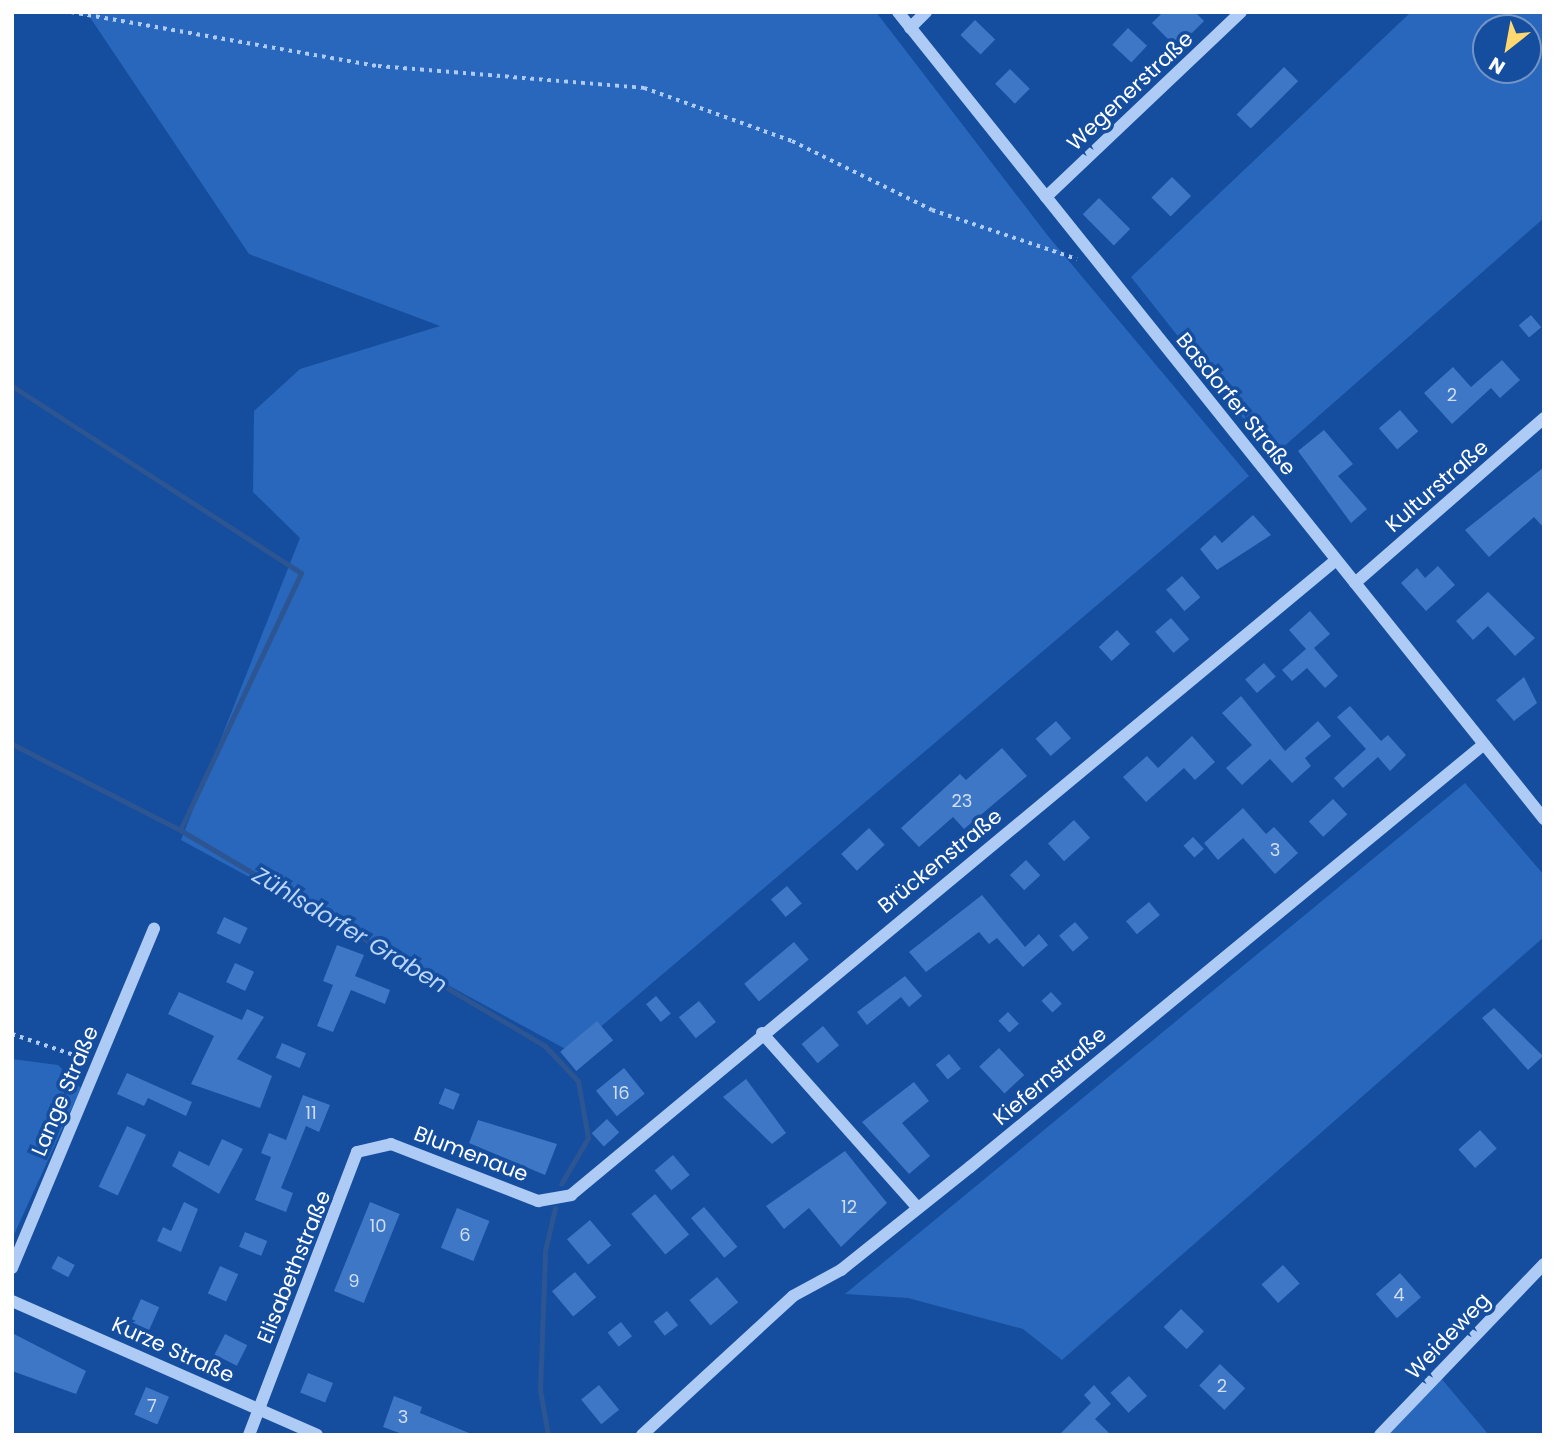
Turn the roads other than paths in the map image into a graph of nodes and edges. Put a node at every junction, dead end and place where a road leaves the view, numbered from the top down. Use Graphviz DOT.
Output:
graph roads {
  1 [pos="898,12"];
  2 [pos="926,12"];
  3 [pos="1241,12"];
  4 [pos="910,28"];
  5 [pos="1045,197"];
  6 [pos="1544,418"];
  7 [pos="1336,560"];
  8 [pos="1354,583"];
  9 [pos="1483,745"];
  10 [pos="1544,818"];
  11 [pos="153,929"];
  12 [pos="762,1033"];
  13 [pos="357,1152"];
  14 [pos="571,1195"];
  15 [pos="918,1208"];
  16 [pos="1544,1264"];
  17 [pos="12,1268"];
  18 [pos="12,1301"];
  19 [pos="259,1408"];
  20 [pos="249,1435"];
  21 [pos="317,1435"];
  22 [pos="642,1435"];
  23 [pos="1380,1435"];
  1 -- 4 [label="street, Basdorfer Straße"];
  2 -- 4 [label="street"];
  3 -- 5 [label="street, Wegenerstraße"];
  4 -- 5 [label="street, Basdorfer Straße"];
  5 -- 7 [label="street, Basdorfer Straße"];
  6 -- 8 [label="street, Kulturstraße"];
  7 -- 8 [label="street, Basdorfer Straße"];
  7 -- 12 [label="street, Brückenstraße"];
  8 -- 9 [label="street, Basdorfer Straße"];
  9 -- 10 [label="street, Basdorfer Straße"];
  9 -- 15 [label="street, Kiefernstraße"];
  11 -- 17 [label="street, Lange Straße"];
  12 -- 14 [label="street, Brückenstraße"];
  12 -- 15 [label="street"];
  13 -- 14 [label="street, Blumenaue"];
  13 -- 19 [label="street, Elisabethstraße"];
  15 -- 22 [label="street, Kiefernstraße"];
  16 -- 23 [label="street, Weideweg"];
  18 -- 19 [label="street, Kurze Straße"];
  19 -- 20 [label="street, Elisabethstraße"];
  19 -- 21 [label="street, Kurze Straße"];
}
